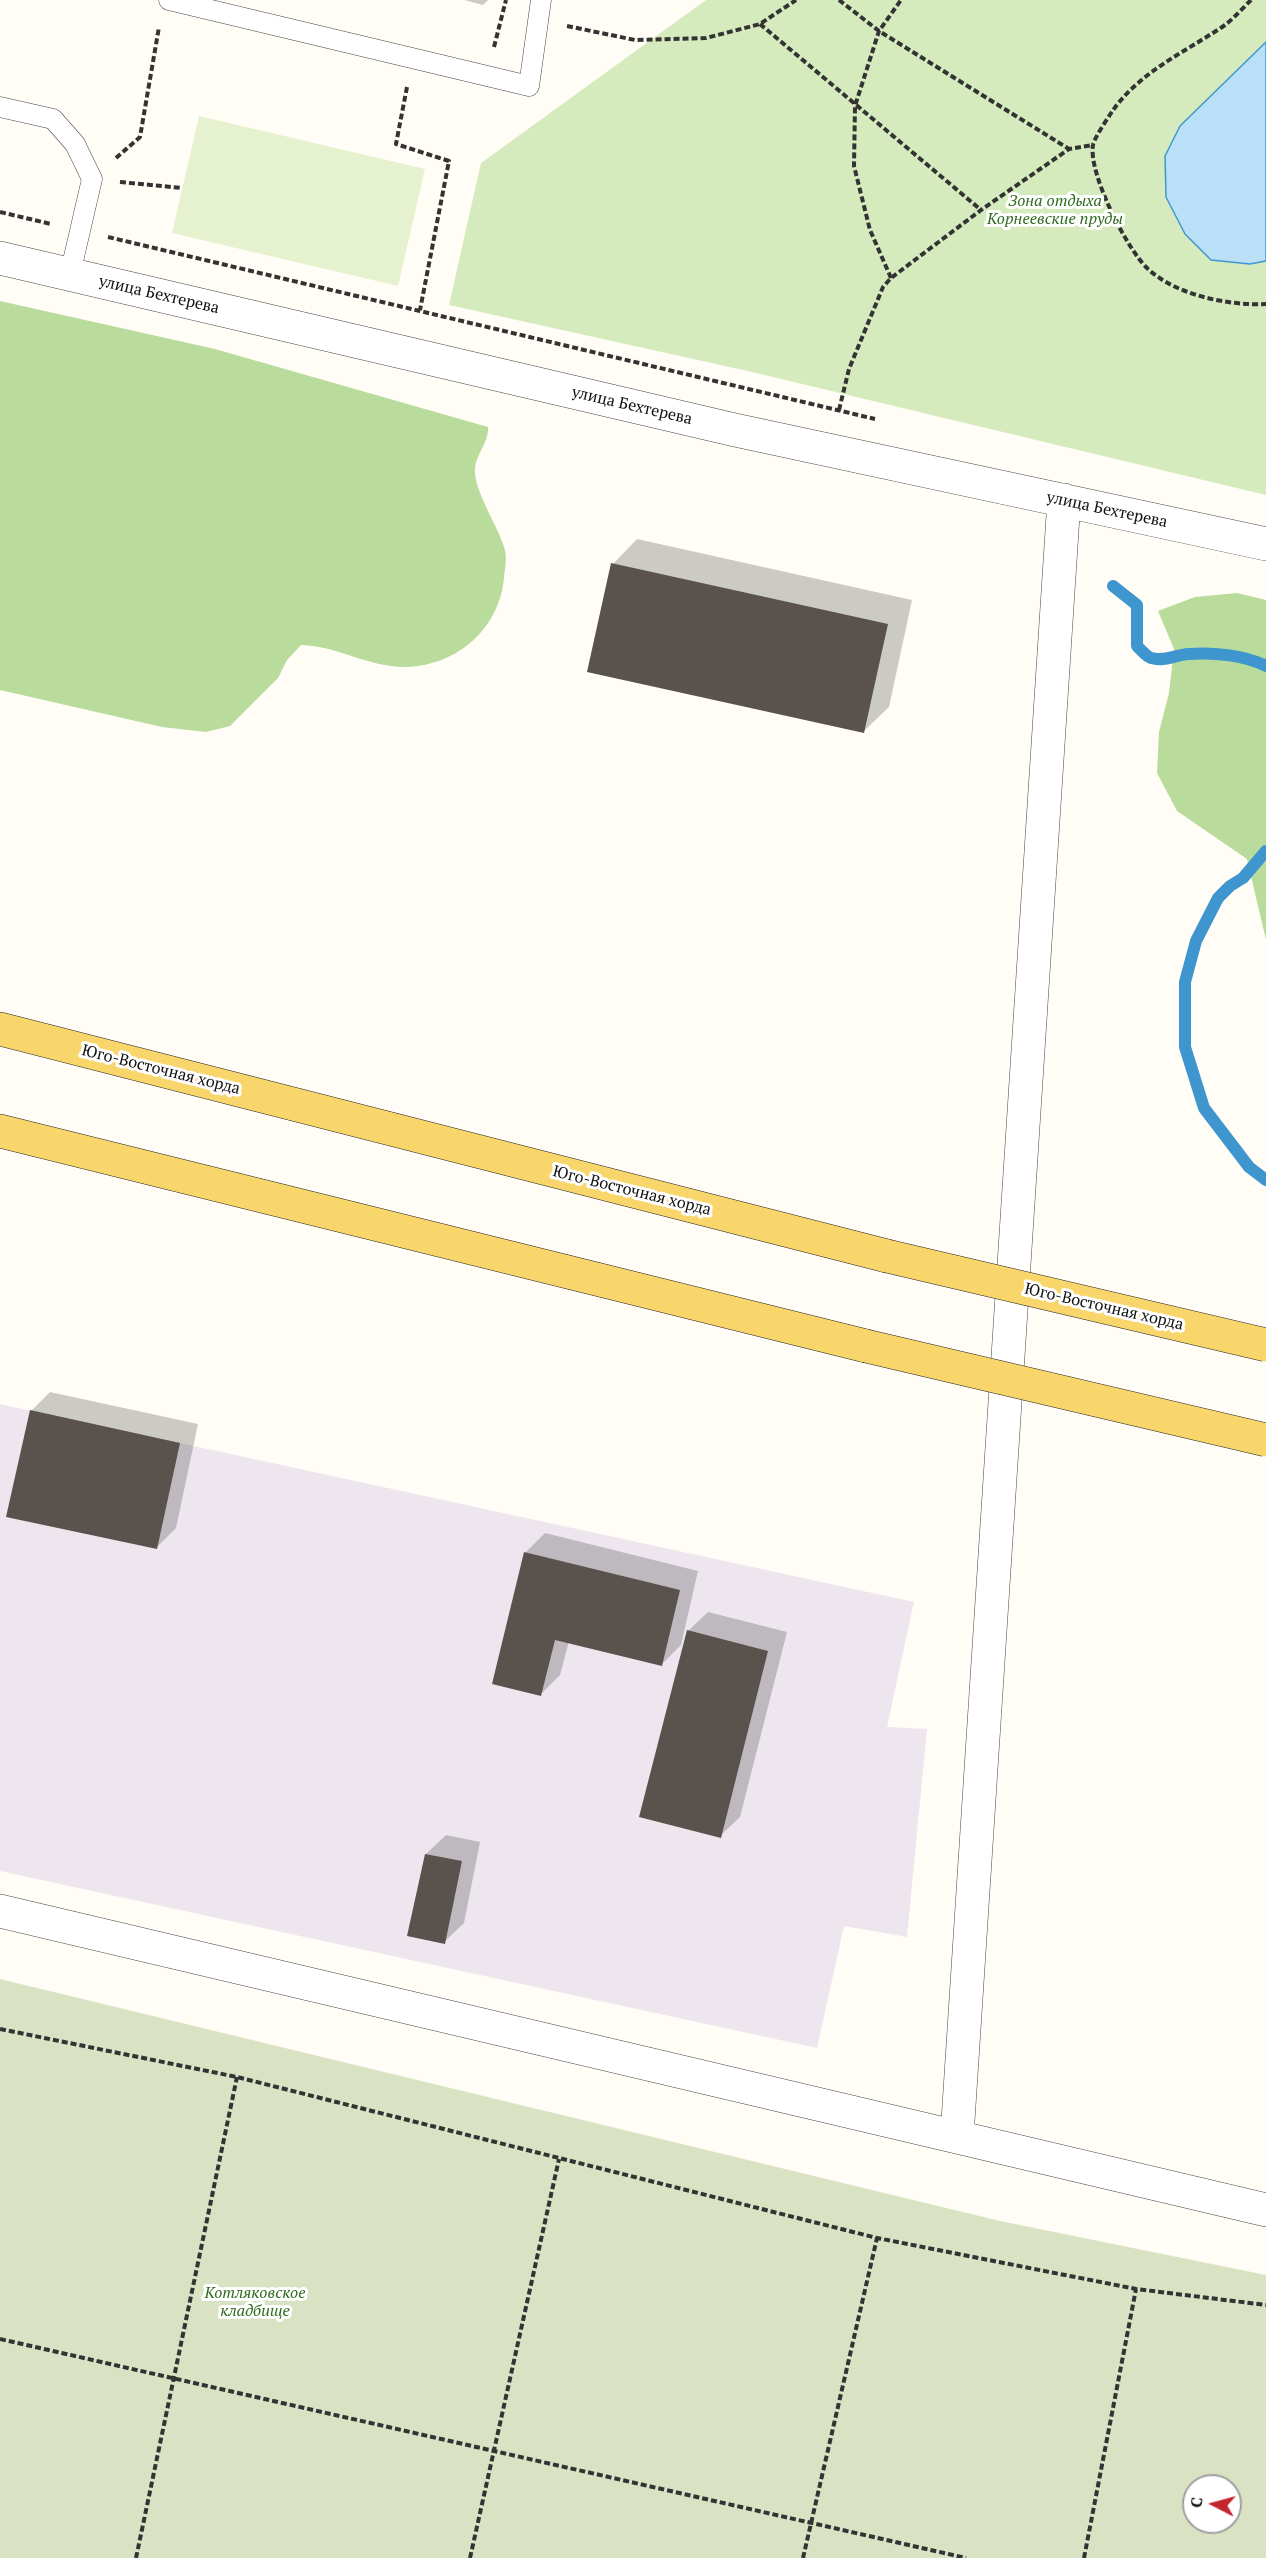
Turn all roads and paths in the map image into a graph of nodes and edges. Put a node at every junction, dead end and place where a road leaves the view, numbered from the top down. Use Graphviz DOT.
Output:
graph roads {
  1 [pos="169,0"];
  2 [pos="506,0"];
  3 [pos="542,0"];
  4 [pos="796,0"];
  5 [pos="839,0"];
  6 [pos="901,0"];
  7 [pos="1251,0"];
  8 [pos="160,23"];
  9 [pos="760,24"];
  10 [pos="537,30"];
  11 [pos="879,31"];
  12 [pos="484,45"];
  13 [pos="413,57"];
  14 [pos="855,106"];
  15 [pos="0,107"];
  16 [pos="1093,145"];
  17 [pos="1069,149"];
  18 [pos="92,179"];
  19 [pos="182,188"];
  20 [pos="981,210"];
  21 [pos="0,212"];
  22 [pos="80,231"];
  23 [pos="0,258"];
  24 [pos="70,274"];
  25 [pos="891,278"];
  26 [pos="1266,304"];
  27 [pos="420,310"];
  28 [pos="1064,500"];
  29 [pos="1266,544"];
  30 [pos="0,1029"];
  31 [pos="0,1131"];
  32 [pos="1266,1345"];
  33 [pos="1266,1440"];
  34 [pos="0,1911"];
  35 [pos="0,2029"];
  36 [pos="237,2077"];
  37 [pos="957,2136"];
  38 [pos="560,2159"];
  39 [pos="1266,2210"];
  40 [pos="878,2238"];
  41 [pos="1136,2289"];
  42 [pos="1266,2306"];
  43 [pos="0,2339"];
  44 [pos="173,2378"];
  45 [pos="494,2451"];
  46 [pos="811,2523"];
  47 [pos="136,2558"];
  48 [pos="470,2558"];
  49 [pos="803,2558"];
  50 [pos="966,2558"];
  51 [pos="1084,2558"];
  1 -- 13 [label="lane"];
  2 -- 12 [label="path"];
  3 -- 10 [label="lane"];
  4 -- 9 [label="path"];
  5 -- 11 [label="path"];
  6 -- 11 [label="path"];
  7 -- 16 [label="path"];
  8 -- 18 [label="path"];
  9 -- 10 [label="path"];
  9 -- 14 [label="path"];
  10 -- 13 [label="lane"];
  11 -- 14 [label="path"];
  11 -- 17 [label="path"];
  13 -- 27 [label="path"];
  14 -- 20 [label="path"];
  14 -- 25 [label="path"];
  15 -- 18 [label="lane"];
  16 -- 17 [label="path"];
  16 -- 26 [label="path"];
  17 -- 20 [label="path"];
  18 -- 19 [label="path"];
  18 -- 22 [label="lane"];
  20 -- 25 [label="path"];
  21 -- 22 [label="path"];
  22 -- 24 [label="lane"];
  22 -- 27 [label="path"];
  23 -- 24 [label="street, улица Бехтерева"];
  24 -- 28 [label="street, улица Бехтерева"];
  25 -- 27 [label="path"];
  28 -- 29 [label="street, улица Бехтерева"];
  28 -- 37 [label="street"];
  30 -- 32 [label="main road, Юго-Восточная хорда, bridge"];
  31 -- 33 [label="main road, bridge"];
  34 -- 37 [label="street"];
  35 -- 36 [label="path"];
  36 -- 38 [label="path"];
  36 -- 44 [label="path"];
  37 -- 39 [label="street"];
  38 -- 40 [label="path"];
  38 -- 45 [label="path"];
  40 -- 41 [label="path"];
  40 -- 46 [label="path"];
  41 -- 42 [label="path"];
  41 -- 51 [label="path"];
  43 -- 44 [label="path"];
  44 -- 45 [label="path"];
  44 -- 47 [label="path"];
  45 -- 46 [label="path"];
  45 -- 48 [label="path"];
  46 -- 49 [label="path"];
  46 -- 50 [label="path"];
}
